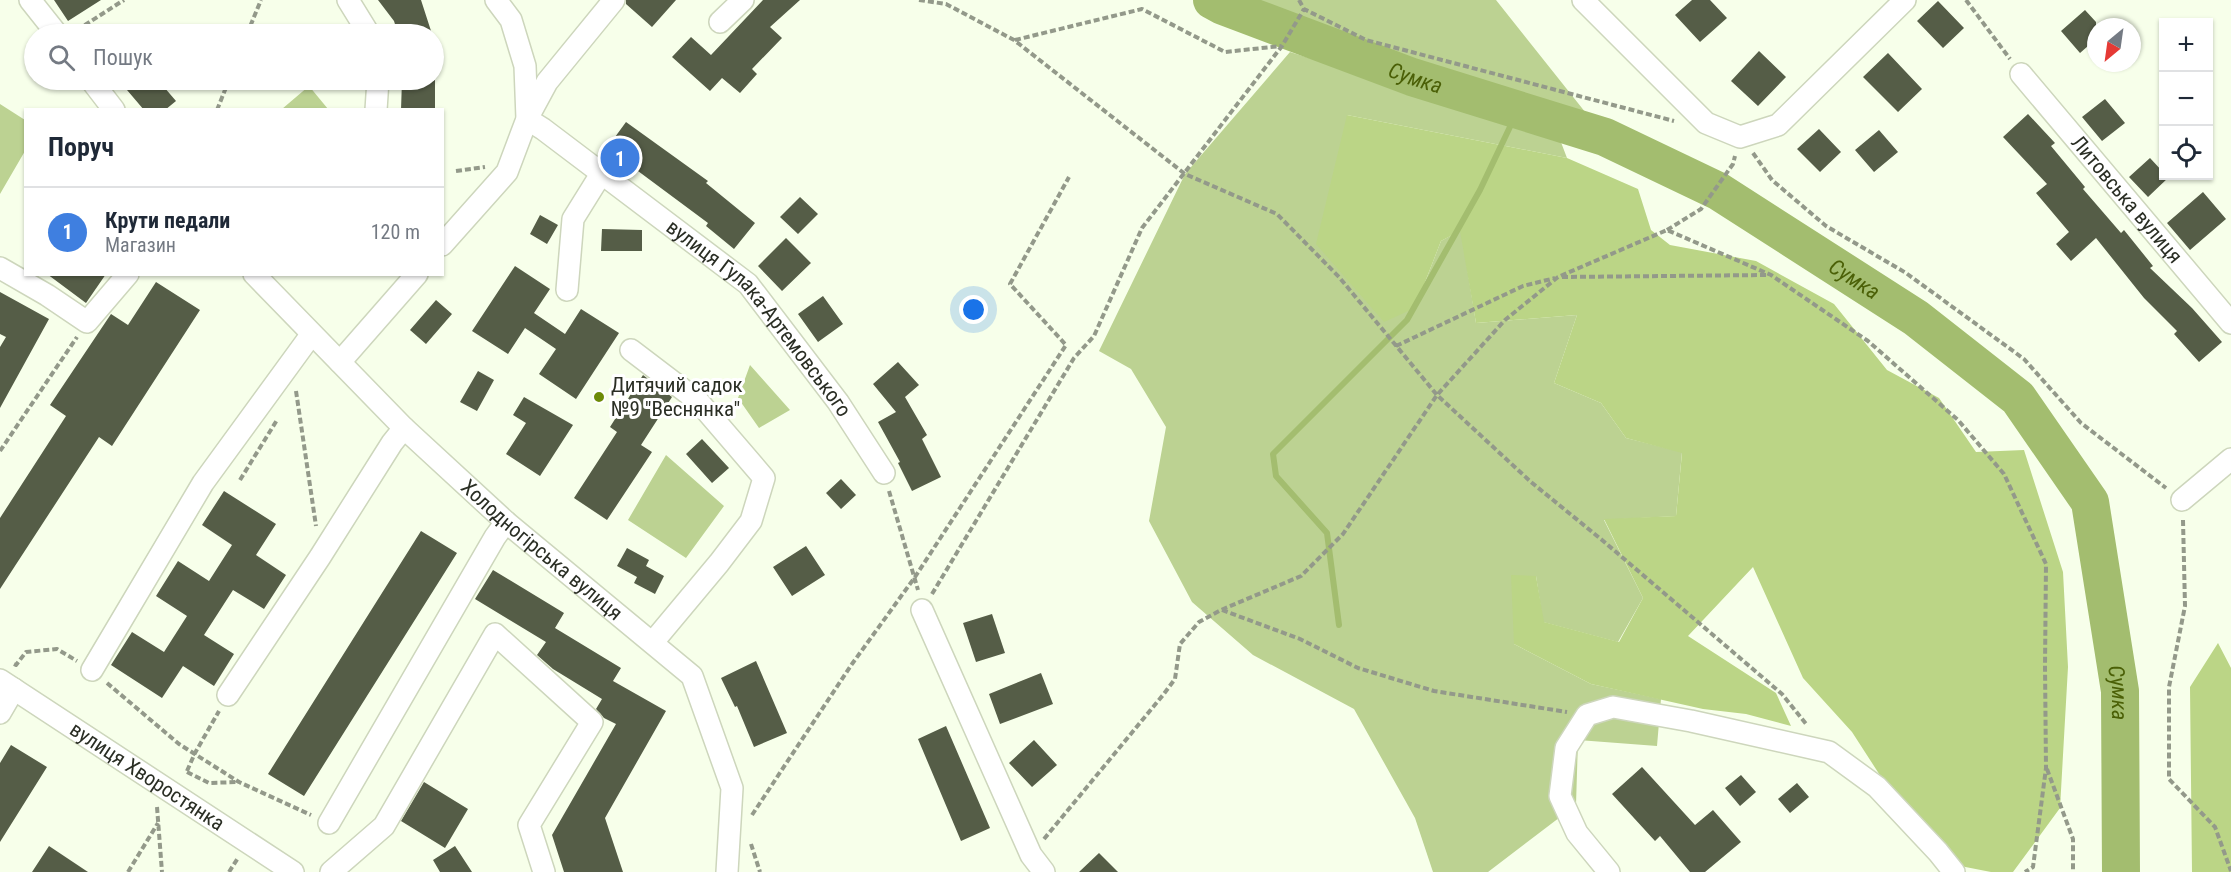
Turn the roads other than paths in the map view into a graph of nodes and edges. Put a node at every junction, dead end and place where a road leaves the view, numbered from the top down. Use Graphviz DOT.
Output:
graph roads {
  1 [pos="30,0"];
  2 [pos="348,0"];
  3 [pos="496,0"];
  4 [pos="614,0"];
  5 [pos="743,0"];
  6 [pos="1583,0"];
  7 [pos="1905,0"];
  8 [pos="720,22"];
  9 [pos="49,24"];
  10 [pos="363,24"];
  11 [pos="2021,74"];
  12 [pos="99,90"];
  13 [pos="377,90"];
  14 [pos="112,108"];
  15 [pos="376,108"];
  16 [pos="527,119"];
  17 [pos="601,174"];
  18 [pos="444,243"];
  19 [pos="0,268"];
  20 [pos="126,276"];
  21 [pos="256,276"];
  22 [pos="415,276"];
  23 [pos="567,290"];
  24 [pos="2231,324"];
  25 [pos="311,335"];
  26 [pos="632,350"];
  27 [pos="340,362"];
  28 [pos="404,428"];
  29 [pos="2231,459"];
  30 [pos="884,473"];
  31 [pos="2182,500"];
  32 [pos="506,522"];
  33 [pos="922,610"];
  34 [pos="653,642"];
  35 [pos="92,670"];
  36 [pos="8,677"];
  37 [pos="228,695"];
  38 [pos="0,713"];
  39 [pos="329,823"];
  40 [pos="1037,863"];
  41 [pos="293,872"];
  42 [pos="331,872"];
  43 [pos="544,872"];
  44 [pos="727,872"];
  45 [pos="1609,872"];
  46 [pos="1954,872"];
  1 -- 9 [label="street"];
  2 -- 10 [label="street"];
  3 -- 16 [label="street"];
  4 -- 16 [label="street"];
  5 -- 8 [label="street"];
  6 -- 7 [label="street"];
  11 -- 24 [label="street, Литовська вулиця"];
  12 -- 14 [label="street"];
  13 -- 15 [label="street"];
  16 -- 17 [label="street, вулиця Гулака-Артемовського"];
  16 -- 18 [label="street"];
  17 -- 23 [label="street"];
  17 -- 30 [label="street, вулиця Гулака-Артемовського"];
  19 -- 20 [label="street"];
  21 -- 25 [label="street, Холодногірська вулиця"];
  22 -- 27 [label="street"];
  25 -- 27 [label="street, Холодногірська вулиця"];
  25 -- 35 [label="street"];
  26 -- 34 [label="street"];
  27 -- 28 [label="street, Холодногірська вулиця"];
  28 -- 32 [label="street, Холодногірська вулиця"];
  28 -- 37 [label="street"];
  29 -- 31 [label="street"];
  32 -- 34 [label="street, Холодногірська вулиця"];
  32 -- 39 [label="street"];
  33 -- 40 [label="street"];
  34 -- 44 [label="street, Холодногірська вулиця"];
  36 -- 38 [label="street"];
  36 -- 41 [label="street, вулиця Хворостянка"];
  42 -- 43 [label="street"];
  45 -- 46 [label="street"];
}
